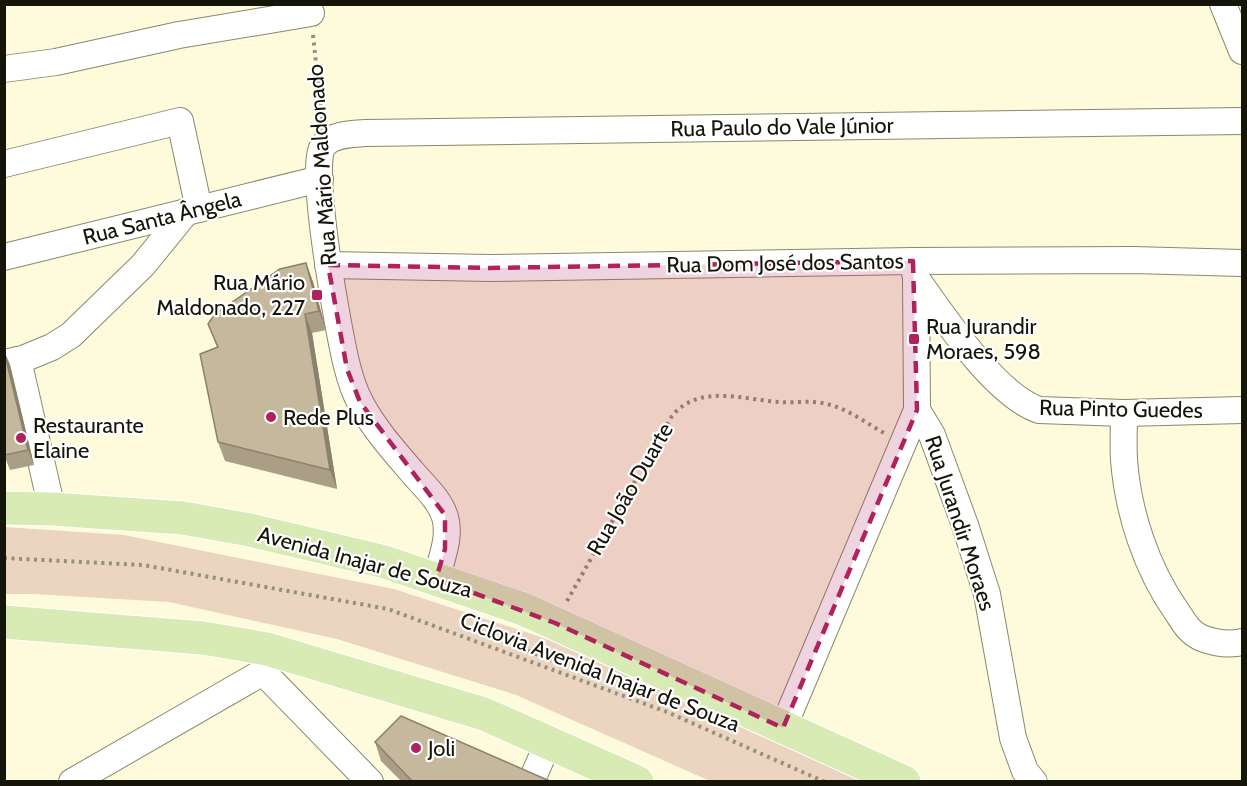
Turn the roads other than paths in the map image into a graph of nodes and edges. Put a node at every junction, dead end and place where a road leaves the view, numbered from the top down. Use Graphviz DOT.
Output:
graph roads {
  1 [pos="1223,4"];
  2 [pos="311,13"];
  3 [pos="1242,51"];
  4 [pos="4,69"];
  5 [pos="1242,121"];
  6 [pos="324,144"];
  7 [pos="4,164"];
  8 [pos="320,179"];
  9 [pos="193,210"];
  10 [pos="4,257"];
  11 [pos="1242,263"];
  12 [pos="328,265"];
  13 [pos="914,269"];
  14 [pos="11,362"];
  15 [pos="917,410"];
  16 [pos="1242,410"];
  17 [pos="1124,413"];
  18 [pos="4,508"];
  19 [pos="52,509"];
  20 [pos="436,579"];
  21 [pos="20,622"];
  22 [pos="4,639"];
  23 [pos="1242,642"];
  24 [pos="265,660"];
  25 [pos="783,728"];
  26 [pos="548,743"];
  27 [pos="523,778"];
  28 [pos="72,782"];
  29 [pos="370,782"];
  30 [pos="637,782"];
  31 [pos="904,782"];
  32 [pos="1034,782"];
  1 -- 3 [label="street"];
  2 -- 4 [label="street"];
  5 -- 6 [label="street, Rua Paulo do Vale Júnior"];
  6 -- 8 [label="street, Rua Mário Maldonado"];
  7 -- 9 [label="street"];
  8 -- 9 [label="street, Rua Santa Ângela"];
  8 -- 12 [label="street, Rua Mário Maldonado"];
  9 -- 10 [label="street, Rua Santa Ângela"];
  9 -- 14 [label="street"];
  11 -- 13 [label="street, Rua Dom José dos Santos"];
  12 -- 13 [label="street, Rua Dom José dos Santos"];
  12 -- 20 [label="street, Rua Mário Maldonado"];
  13 -- 15 [label="street, Rua Jurandir Moraes"];
  13 -- 17 [label="street, Rua Pinto Guedes"];
  14 -- 19 [label="street"];
  15 -- 25 [label="street"];
  15 -- 32 [label="street, Rua Jurandir Moraes"];
  16 -- 17 [label="street, Rua Pinto Guedes"];
  17 -- 23 [label="street"];
  18 -- 19 [label="main road, Avenida Inajar de Souza"];
  19 -- 20 [label="main road, Avenida Inajar de Souza"];
  20 -- 25 [label="main road, Avenida Inajar de Souza"];
  21 -- 22 [label="street"];
  21 -- 24 [label="main road"];
  24 -- 26 [label="main road"];
  24 -- 28 [label="street"];
  24 -- 29 [label="street"];
  25 -- 31 [label="main road, Avenida Inajar de Souza"];
  26 -- 27 [label="street"];
  26 -- 30 [label="main road"];
}
